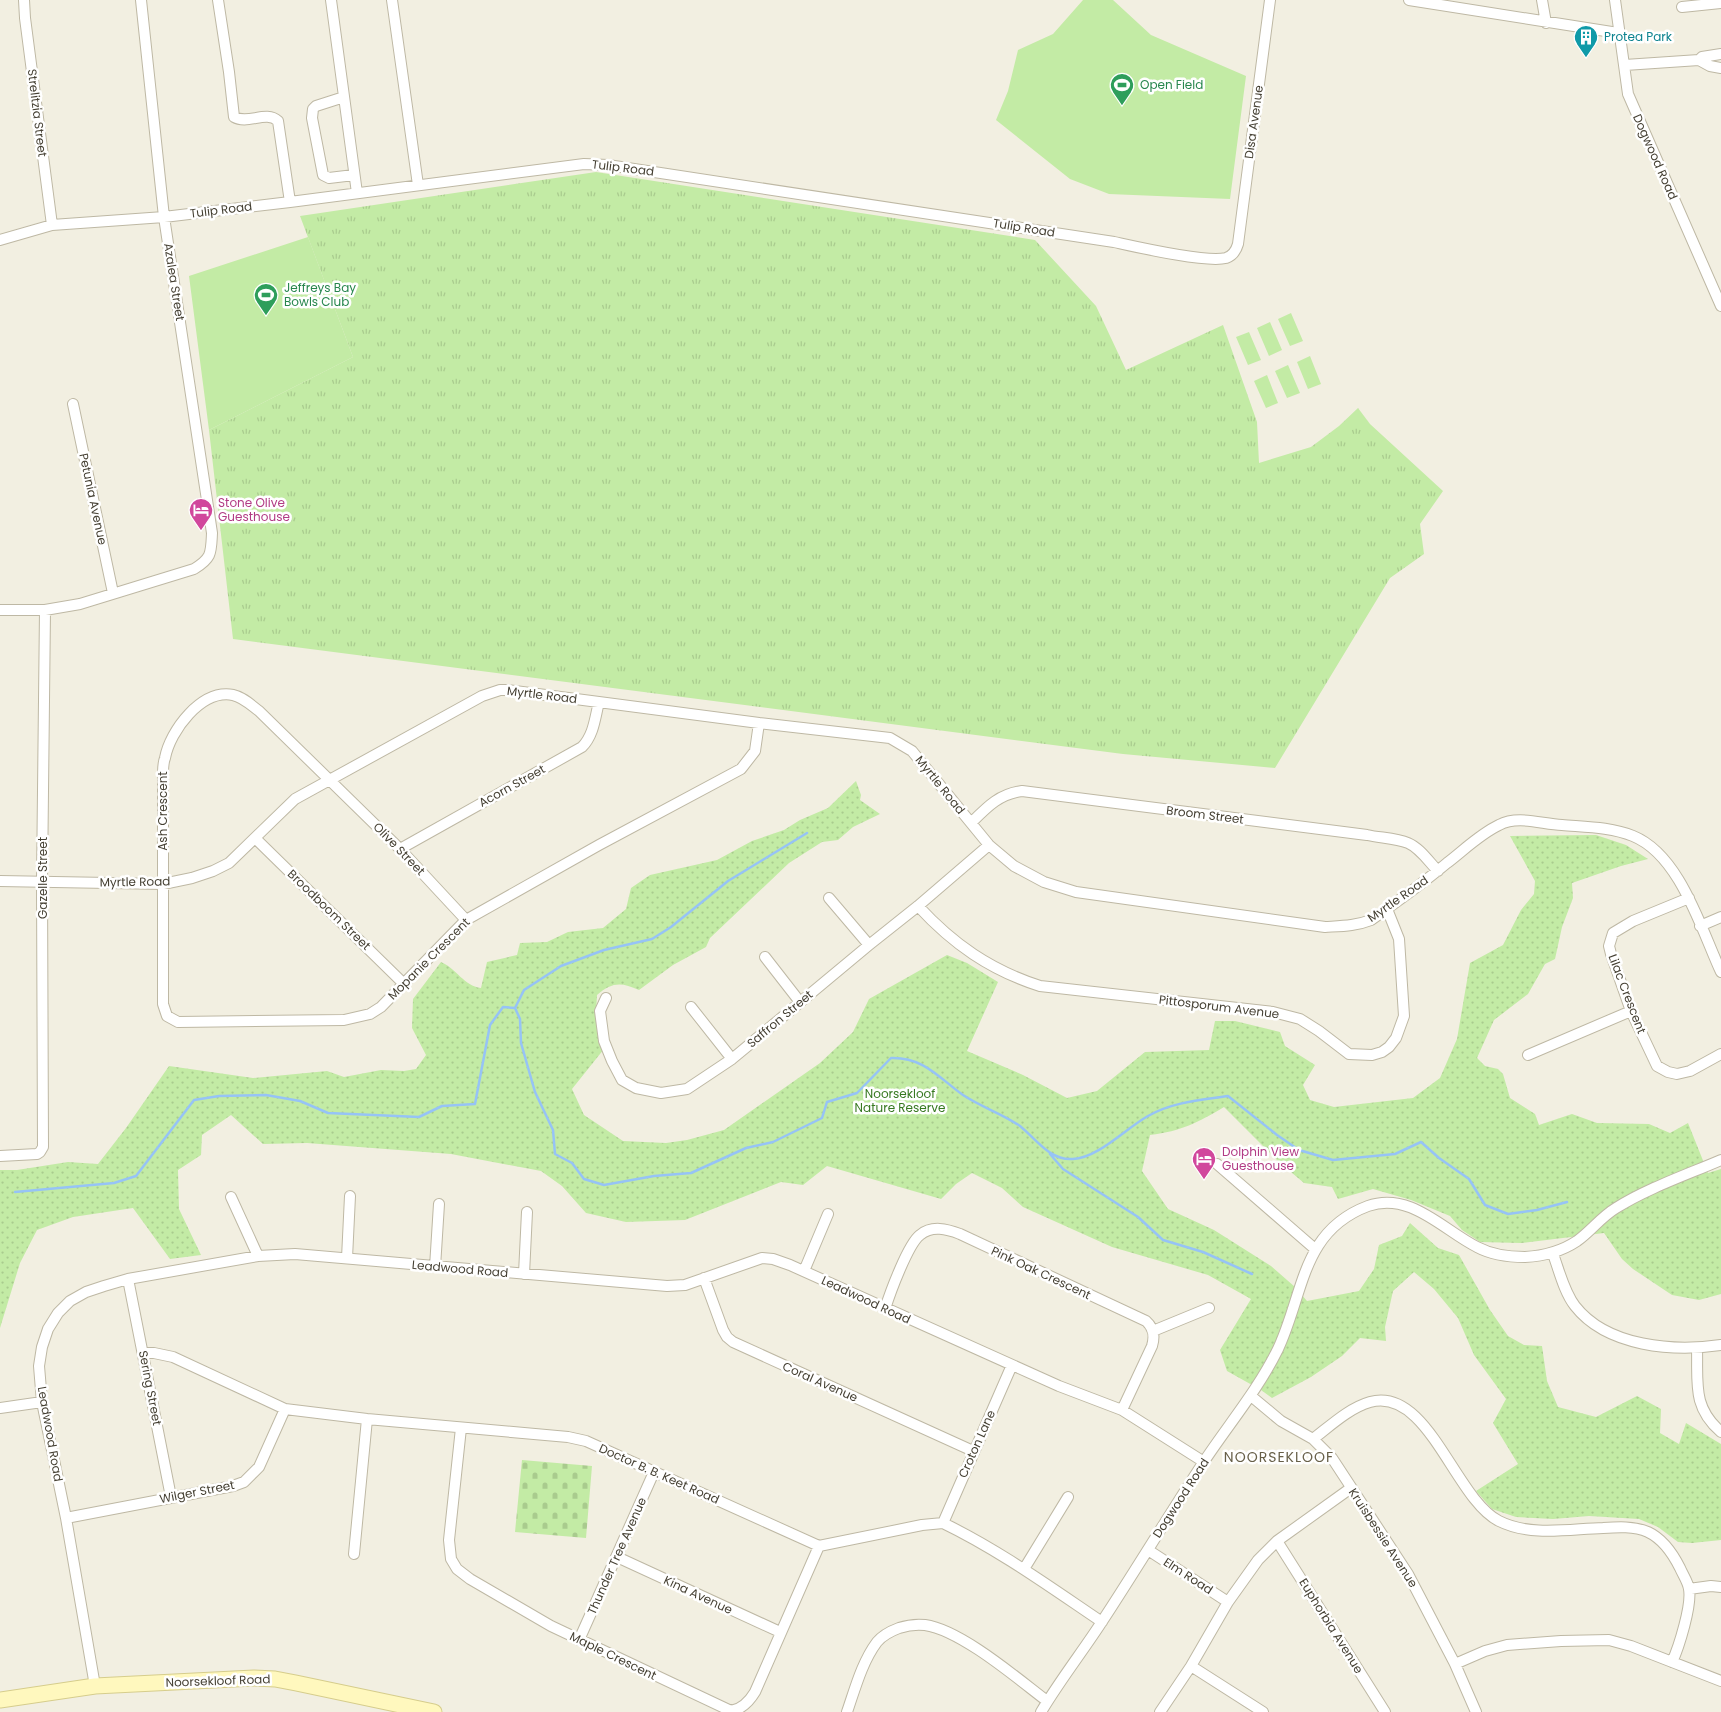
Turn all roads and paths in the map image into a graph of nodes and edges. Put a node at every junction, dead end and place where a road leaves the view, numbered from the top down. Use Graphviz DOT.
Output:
graph roads {
  1 [pos="24,0"];
  2 [pos="141,0"];
  3 [pos="218,0"];
  4 [pos="331,0"];
  5 [pos="392,0"];
  6 [pos="1270,0"];
  7 [pos="1409,0"];
  8 [pos="1542,0"];
  9 [pos="1615,0"];
  10 [pos="1721,3"];
  11 [pos="1682,7"];
  12 [pos="1546,23"];
  13 [pos="1618,33"];
  14 [pos="1721,54"];
  15 [pos="1698,60"];
  16 [pos="1625,65"];
  17 [pos="1721,68"];
  18 [pos="344,97"];
  19 [pos="354,175"];
  20 [pos="418,185"];
  21 [pos="357,193"];
  22 [pos="290,202"];
  23 [pos="164,217"];
  24 [pos="52,225"];
  25 [pos="0,240"];
  26 [pos="1238,244"];
  27 [pos="1721,306"];
  28 [pos="73,404"];
  29 [pos="113,594"];
  30 [pos="0,610"];
  31 [pos="45,610"];
  32 [pos="599,702"];
  33 [pos="759,723"];
  34 [pos="329,780"];
  35 [pos="971,823"];
  36 [pos="255,838"];
  37 [pos="988,845"];
  38 [pos="400,849"];
  39 [pos="1438,871"];
  40 [pos="0,881"];
  41 [pos="42,881"];
  42 [pos="163,884"];
  43 [pos="829,898"];
  44 [pos="1689,898"];
  45 [pos="918,906"];
  46 [pos="1387,909"];
  47 [pos="1721,917"];
  48 [pos="466,920"];
  49 [pos="1700,926"];
  50 [pos="868,945"];
  51 [pos="765,957"];
  52 [pos="1721,972"];
  53 [pos="404,983"];
  54 [pos="606,998"];
  55 [pos="800,1002"];
  56 [pos="691,1007"];
  57 [pos="1631,1011"];
  58 [pos="1721,1054"];
  59 [pos="1528,1055"];
  60 [pos="732,1059"];
  61 [pos="0,1156"];
  62 [pos="1721,1160"];
  63 [pos="1217,1164"];
  64 [pos="350,1196"];
  65 [pos="231,1197"];
  66 [pos="439,1204"];
  67 [pos="527,1212"];
  68 [pos="828,1214"];
  69 [pos="1315,1249"];
  70 [pos="1553,1254"];
  71 [pos="258,1256"];
  72 [pos="347,1258"];
  73 [pos="435,1267"];
  74 [pos="804,1271"];
  75 [pos="524,1274"];
  76 [pos="704,1278"];
  77 [pos="128,1279"];
  78 [pos="886,1308"];
  79 [pos="1209,1308"];
  80 [pos="1153,1331"];
  81 [pos="1721,1345"];
  82 [pos="1697,1348"];
  83 [pos="143,1353"];
  84 [pos="1012,1365"];
  85 [pos="1251,1396"];
  86 [pos="42,1402"];
  87 [pos="0,1408"];
  88 [pos="285,1409"];
  89 [pos="1122,1410"];
  90 [pos="367,1419"];
  91 [pos="461,1428"];
  92 [pos="1721,1432"];
  93 [pos="1313,1439"];
  94 [pos="973,1450"];
  95 [pos="1204,1462"];
  96 [pos="654,1472"];
  97 [pos="1351,1488"];
  98 [pos="172,1497"];
  99 [pos="1068,1497"];
  100 [pos="66,1518"];
  101 [pos="943,1523"];
  102 [pos="1277,1541"];
  103 [pos="819,1546"];
  104 [pos="1148,1550"];
  105 [pos="354,1554"];
  106 [pos="617,1558"];
  107 [pos="1024,1569"];
  108 [pos="1721,1587"];
  109 [pos="1689,1589"];
  110 [pos="1228,1602"];
  111 [pos="1102,1622"];
  112 [pos="780,1632"];
  113 [pos="579,1640"];
  114 [pos="1672,1662"];
  115 [pos="1455,1664"];
  116 [pos="1191,1666"];
  117 [pos="1721,1681"];
  118 [pos="95,1686"];
  119 [pos="0,1700"];
  120 [pos="1048,1701"];
  121 [pos="414,1710"];
  122 [pos="434,1712"];
  123 [pos="846,1712"];
  124 [pos="1041,1712"];
  125 [pos="1160,1712"];
  126 [pos="1263,1712"];
  127 [pos="1385,1712"];
  128 [pos="1476,1712"];
  1 -- 24 [label="street, Strelitzia Street"];
  2 -- 23 [label="street, Azalea Street"];
  3 -- 22 [label="street"];
  4 -- 18 [label="street"];
  5 -- 20 [label="street"];
  6 -- 26 [label="street, Disa Avenue"];
  7 -- 12 [label="street"];
  8 -- 12 [label="street"];
  9 -- 13 [label="street, Dogwood Road"];
  10 -- 11 [label="street"];
  12 -- 13 [label="street"];
  13 -- 16 [label="street, Dogwood Road"];
  14 -- 15 [label="street"];
  15 -- 16 [label="street"];
  15 -- 17 [label="street"];
  16 -- 27 [label="street, Dogwood Road"];
  18 -- 19 [label="street"];
  18 -- 19 [label="street"];
  19 -- 21 [label="street"];
  20 -- 21 [label="street, Tulip Road"];
  20 -- 26 [label="street, Tulip Road"];
  21 -- 22 [label="street, Tulip Road"];
  22 -- 23 [label="street, Tulip Road"];
  23 -- 24 [label="street, Tulip Road"];
  23 -- 29 [label="street, Azalea Street"];
  24 -- 25 [label="street, Tulip Road"];
  28 -- 29 [label="street, Petunia Avenue"];
  29 -- 31 [label="street"];
  30 -- 31 [label="street"];
  31 -- 41 [label="street, Gazelle Street"];
  32 -- 33 [label="street, Myrtle Road"];
  32 -- 34 [label="street, Myrtle Road"];
  32 -- 38 [label="street, Acorn Street"];
  33 -- 35 [label="street, Myrtle Road"];
  33 -- 48 [label="street, Mopanie Crescent"];
  34 -- 36 [label="street, Myrtle Road"];
  34 -- 38 [label="street, Olive Street"];
  34 -- 42 [label="street, Ash Crescent"];
  35 -- 37 [label="street, Myrtle Road"];
  35 -- 39 [label="street, Broom Street"];
  36 -- 42 [label="street, Myrtle Road"];
  36 -- 53 [label="street, Broodboom Street"];
  37 -- 45 [label="street, Saffron Street"];
  37 -- 46 [label="street, Myrtle Road"];
  38 -- 48 [label="street, Olive Street"];
  39 -- 44 [label="street, Myrtle Road"];
  39 -- 46 [label="street, Myrtle Road"];
  40 -- 41 [label="street, Myrtle Road"];
  41 -- 42 [label="street, Myrtle Road"];
  41 -- 61 [label="street, Gazelle Street"];
  42 -- 53 [label="street, Mopanie Crescent"];
  43 -- 50 [label="street"];
  44 -- 49 [label="street, Myrtle Road"];
  44 -- 57 [label="street, Lilac Crescent"];
  45 -- 46 [label="street, Pittosporum Avenue"];
  45 -- 50 [label="street, Saffron Street"];
  47 -- 49 [label="street"];
  48 -- 53 [label="street, Mopanie Crescent"];
  49 -- 52 [label="street, Myrtle Road"];
  50 -- 55 [label="street, Saffron Street"];
  51 -- 55 [label="street"];
  54 -- 60 [label="street, Saffron Street"];
  55 -- 60 [label="street, Saffron Street"];
  56 -- 60 [label="street"];
  57 -- 58 [label="street, Lilac Crescent"];
  57 -- 59 [label="street"];
  62 -- 70 [label="street, Dogwood Road"];
  63 -- 69 [label="street"];
  64 -- 72 [label="street"];
  65 -- 71 [label="street"];
  66 -- 73 [label="street"];
  67 -- 75 [label="street"];
  68 -- 74 [label="street"];
  69 -- 70 [label="street, Dogwood Road"];
  69 -- 85 [label="street, Dogwood Road"];
  70 -- 82 [label="street"];
  71 -- 72 [label="street, Leadwood Road"];
  71 -- 77 [label="street, Leadwood Road"];
  72 -- 73 [label="street, Leadwood Road"];
  73 -- 75 [label="street, Leadwood Road"];
  74 -- 76 [label="street, Leadwood Road"];
  74 -- 78 [label="street, Leadwood Road"];
  75 -- 76 [label="street, Leadwood Road"];
  76 -- 94 [label="street, Coral Avenue"];
  77 -- 83 [label="street, Sering Street"];
  77 -- 86 [label="street, Leadwood Road"];
  78 -- 80 [label="street, Pink Oak Crescent"];
  78 -- 84 [label="street, Leadwood Road"];
  79 -- 80 [label="street"];
  80 -- 89 [label="street"];
  81 -- 82 [label="street"];
  82 -- 92 [label="street"];
  83 -- 88 [label="street, Doctor B. B. Keet Road"];
  83 -- 98 [label="street, Sering Street"];
  84 -- 89 [label="street, Leadwood Road"];
  84 -- 94 [label="street, Croton Lane"];
  85 -- 93 [label="street, Kruisbessie Avenue"];
  85 -- 95 [label="street, Dogwood Road"];
  86 -- 87 [label="street"];
  86 -- 100 [label="street, Leadwood Road"];
  88 -- 90 [label="street, Doctor B. B. Keet Road"];
  88 -- 98 [label="street, Wilger Street"];
  89 -- 95 [label="street, Leadwood Road"];
  90 -- 91 [label="street, Doctor B. B. Keet Road"];
  90 -- 105 [label="street"];
  91 -- 96 [label="street, Doctor B. B. Keet Road"];
  91 -- 113 [label="street, Maple Crescent"];
  93 -- 97 [label="street, Kruisbessie Avenue"];
  93 -- 109 [label="street"];
  94 -- 101 [label="street, Croton Lane"];
  95 -- 104 [label="street, Dogwood Road"];
  96 -- 103 [label="street, Doctor B. B. Keet Road"];
  96 -- 106 [label="street, Thunder Tree Avenue"];
  97 -- 102 [label="street"];
  97 -- 115 [label="street, Kruisbessie Avenue"];
  98 -- 100 [label="street, Wilger Street"];
  99 -- 107 [label="street"];
  100 -- 118 [label="street, Leadwood Road"];
  101 -- 103 [label="street"];
  101 -- 107 [label="street"];
  102 -- 110 [label="street"];
  102 -- 127 [label="street, Euphorbia Avenue"];
  103 -- 112 [label="street, Maple Crescent"];
  104 -- 110 [label="street, Elm Road"];
  104 -- 111 [label="street, Dogwood Road"];
  106 -- 112 [label="street, Kina Avenue"];
  106 -- 113 [label="street, Thunder Tree Avenue"];
  107 -- 111 [label="street"];
  108 -- 109 [label="street"];
  109 -- 114 [label="street"];
  110 -- 116 [label="street"];
  111 -- 120 [label="street, Dogwood Road"];
  112 -- 113 [label="street, Maple Crescent"];
  114 -- 115 [label="street"];
  114 -- 117 [label="street"];
  115 -- 128 [label="street, Kruisbessie Avenue"];
  116 -- 125 [label="street"];
  116 -- 126 [label="street"];
  118 -- 119 [label="street, Noorsekloof Road"];
  118 -- 121 [label="street, Noorsekloof Road"];
  120 -- 123 [label="street"];
  120 -- 124 [label="street, Dogwood Road"];
  121 -- 122 [label="street, Noorsekloof Road"];
}
